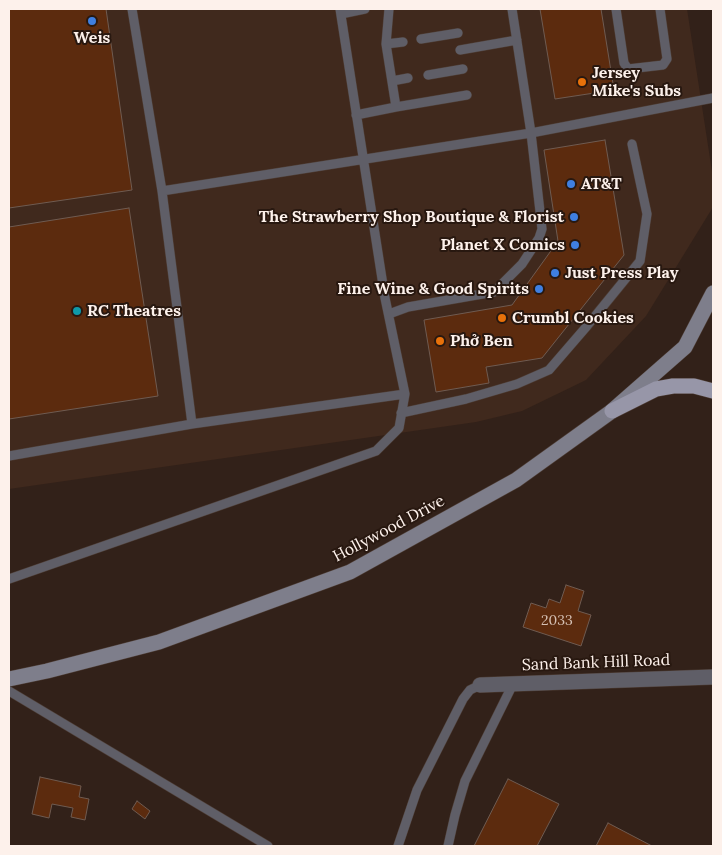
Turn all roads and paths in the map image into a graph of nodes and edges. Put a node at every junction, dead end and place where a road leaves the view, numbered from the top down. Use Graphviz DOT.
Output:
graph roads {
  1 [pos="132,9"];
  2 [pos="365,9"];
  3 [pos="389,9"];
  4 [pos="512,9"];
  5 [pos="616,9"];
  6 [pos="660,9"];
  7 [pos="340,12"];
  8 [pos="458,32"];
  9 [pos="421,39"];
  10 [pos="517,40"];
  11 [pos="402,42"];
  12 [pos="386,44"];
  13 [pos="460,50"];
  14 [pos="463,68"];
  15 [pos="428,74"];
  16 [pos="408,78"];
  17 [pos="392,81"];
  18 [pos="467,95"];
  19 [pos="713,98"];
  20 [pos="396,107"];
  21 [pos="356,115"];
  22 [pos="531,133"];
  23 [pos="632,144"];
  24 [pos="363,158"];
  25 [pos="162,191"];
  26 [pos="713,293"];
  27 [pos="389,314"];
  28 [pos="713,391"];
  29 [pos="405,394"];
  30 [pos="612,411"];
  31 [pos="402,413"];
  32 [pos="192,424"];
  33 [pos="9,456"];
  34 [pos="9,579"];
  35 [pos="713,676"];
  36 [pos="9,679"];
  37 [pos="512,684"];
  38 [pos="480,685"];
  39 [pos="9,691"];
  40 [pos="268,846"];
  41 [pos="398,846"];
  42 [pos="448,846"];
  1 -- 25 [label="lane"];
  2 -- 7 [label="lane"];
  3 -- 12 [label="lane"];
  4 -- 10 [label="lane"];
  5 -- 6 [label="lane"];
  7 -- 21 [label="lane"];
  8 -- 9 [label="lane"];
  10 -- 13 [label="lane"];
  10 -- 22 [label="lane"];
  11 -- 12 [label="lane"];
  12 -- 17 [label="lane"];
  14 -- 15 [label="lane"];
  16 -- 17 [label="lane"];
  17 -- 20 [label="lane"];
  18 -- 20 [label="lane"];
  19 -- 22 [label="lane"];
  20 -- 21 [label="lane"];
  21 -- 24 [label="lane"];
  22 -- 24 [label="lane"];
  22 -- 27 [label="lane"];
  23 -- 31 [label="lane"];
  24 -- 25 [label="lane"];
  24 -- 27 [label="lane"];
  25 -- 32 [label="lane"];
  26 -- 30 [label="main road, Hollywood Drive"];
  27 -- 29 [label="lane"];
  28 -- 30 [label="main road"];
  29 -- 31 [label="lane"];
  29 -- 32 [label="lane"];
  30 -- 36 [label="main road, Hollywood Drive"];
  31 -- 34 [label="lane"];
  32 -- 33 [label="lane"];
  35 -- 37 [label="street, Sand Bank Hill Road"];
  37 -- 38 [label="street, Sand Bank Hill Road"];
  37 -- 42 [label="lane"];
  38 -- 41 [label="lane"];
  39 -- 40 [label="lane"];
}
